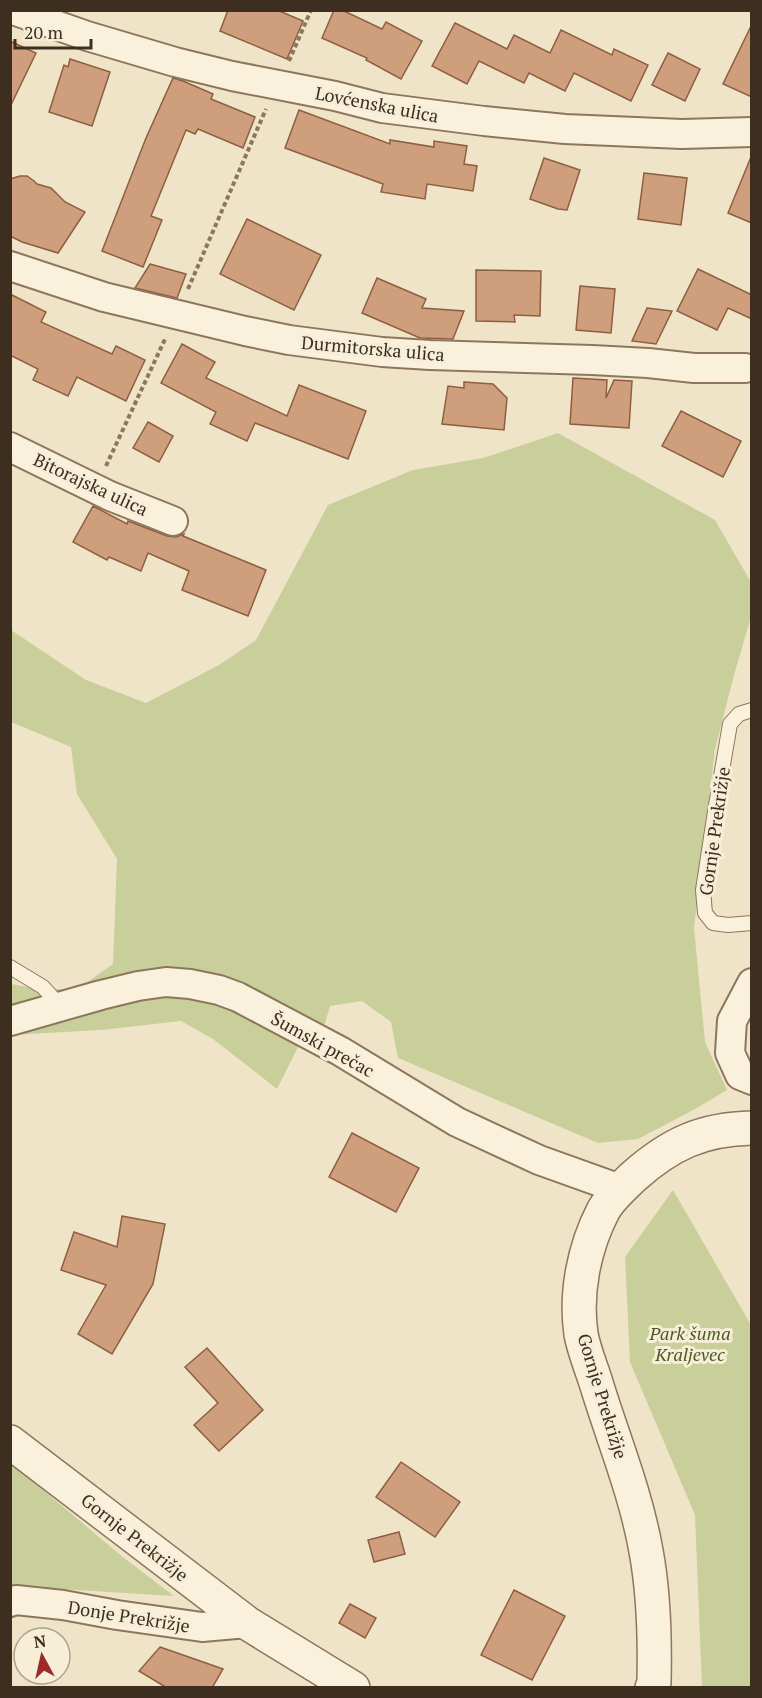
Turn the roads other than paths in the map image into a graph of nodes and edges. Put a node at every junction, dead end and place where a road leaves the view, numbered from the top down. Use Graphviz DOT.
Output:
graph roads {
  1 [pos="14,10"];
  2 [pos="752,132"];
  3 [pos="10,266"];
  4 [pos="745,368"];
  5 [pos="10,447"];
  6 [pos="172,521"];
  7 [pos="752,710"];
  8 [pos="752,923"];
  9 [pos="10,967"];
  10 [pos="752,983"];
  11 [pos="61,1007"];
  12 [pos="10,1021"];
  13 [pos="752,1080"];
  14 [pos="752,1128"];
  15 [pos="620,1189"];
  16 [pos="10,1442"];
  17 [pos="10,1602"];
  18 [pos="247,1623"];
  19 [pos="353,1688"];
  20 [pos="652,1688"];
  1 -- 2 [label="street, Lovćenska ulica"];
  3 -- 4 [label="street, Durmitorska ulica"];
  5 -- 6 [label="street, Bitorajska ulica"];
  7 -- 8 [label="lane, Gornje Prekrižje"];
  9 -- 11 [label="lane"];
  10 -- 13 [label="street"];
  11 -- 12 [label="street, Šumski prečac"];
  11 -- 15 [label="street, Šumski prečac"];
  14 -- 15 [label="street, Gornje Prekrižje"];
  15 -- 20 [label="street, Gornje Prekrižje"];
  16 -- 18 [label="street, Gornje Prekrižje"];
  17 -- 18 [label="street, Donje Prekrižje"];
  18 -- 19 [label="street, Gornje Prekrižje"];
}
